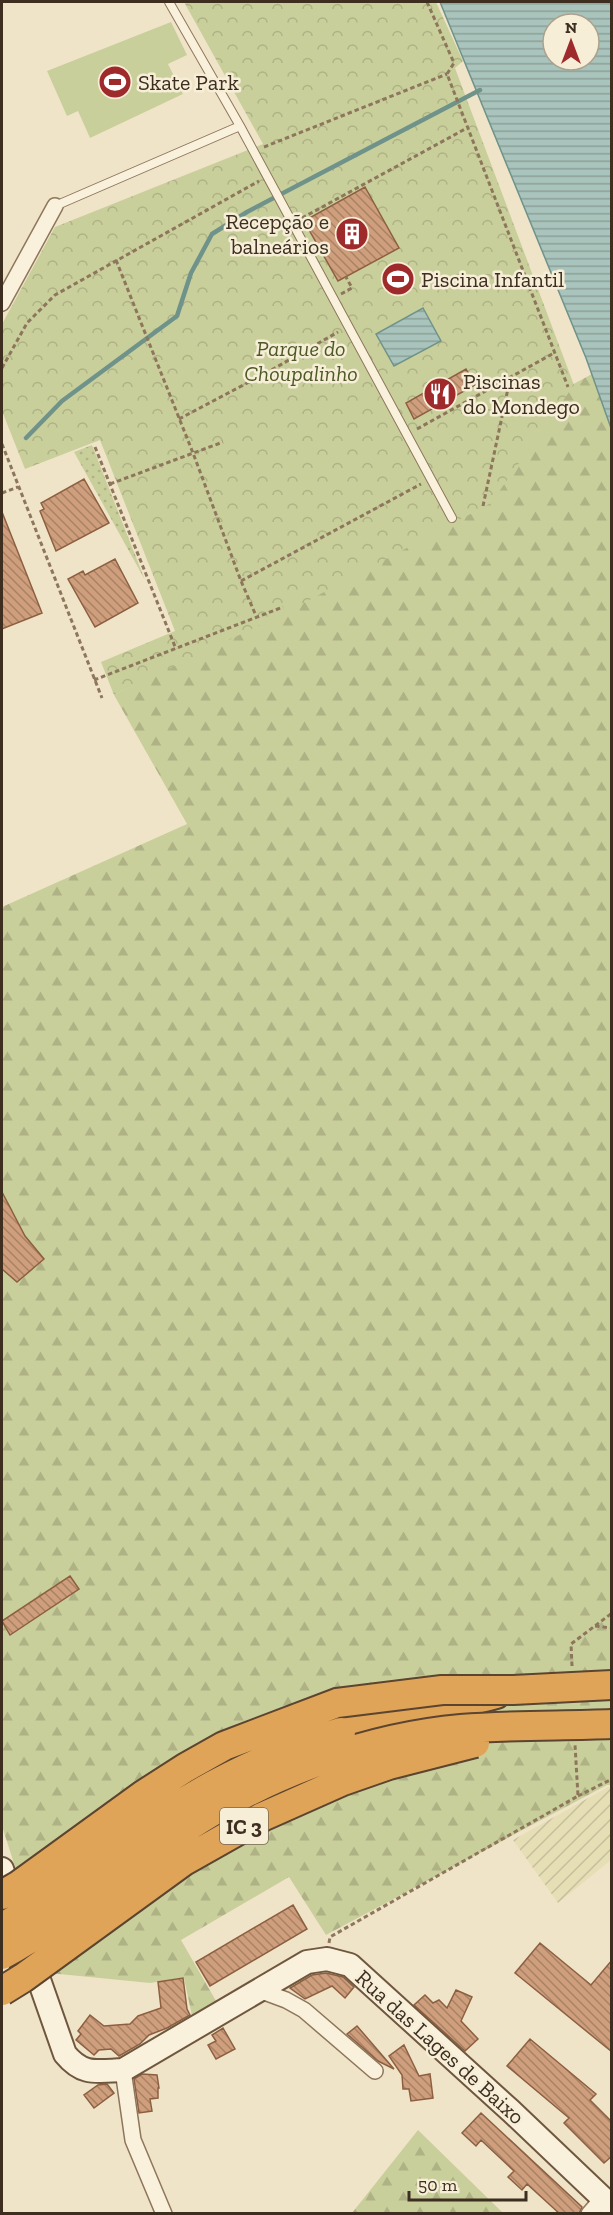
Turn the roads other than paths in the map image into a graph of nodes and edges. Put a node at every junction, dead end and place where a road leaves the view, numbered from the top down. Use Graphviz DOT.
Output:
graph roads {
  1 [pos="169,2"];
  2 [pos="240,126"];
  3 [pos="55,206"];
  4 [pos="2,303"];
  5 [pos="452,518"];
  6 [pos="612,1685"];
  7 [pos="513,1690"];
  8 [pos="612,1724"];
  9 [pos="519,1727"];
  10 [pos="2,1869"];
  11 [pos="2,1895"];
  12 [pos="2,1927"];
  13 [pos="2,1955"];
  14 [pos="259,1990"];
  15 [pos="2,1991"];
  16 [pos="123,2070"];
  17 [pos="375,2071"];
  18 [pos="601,2206"];
  19 [pos="164,2214"];
  1 -- 2 [label="lane"];
  2 -- 3 [label="lane"];
  2 -- 5 [label="lane"];
  3 -- 4 [label="street"];
  6 -- 7 [label="highway, IC 3, bridge"];
  7 -- 11 [label="highway, IC 3, bridge"];
  7 -- 12 [label="highway, IC 3, bridge"];
  8 -- 9 [label="highway, IC 3, bridge"];
  9 -- 13 [label="highway, IC 3, bridge"];
  9 -- 15 [label="highway, IC 3, bridge"];
  10 -- 16 [label="main road"];
  14 -- 16 [label="main road"];
  14 -- 17 [label="street"];
  14 -- 18 [label="main road, Rua das Lages de Baixo"];
  16 -- 19 [label="street"];
}
